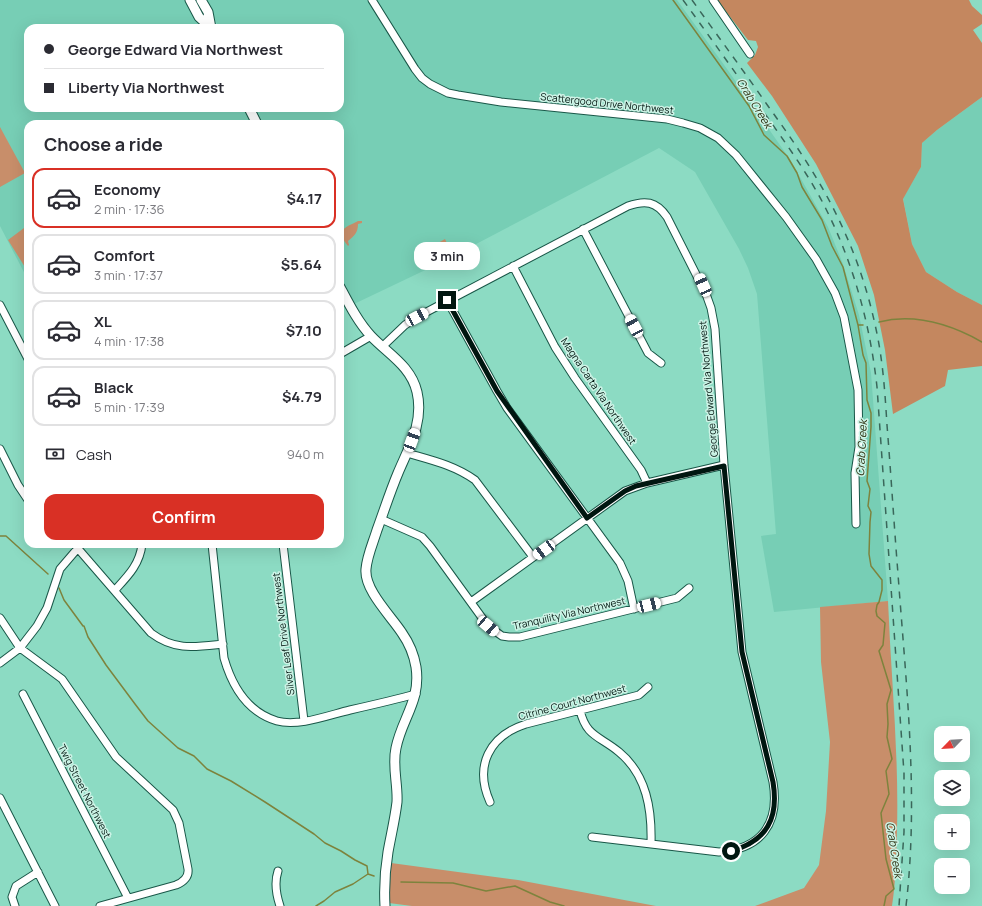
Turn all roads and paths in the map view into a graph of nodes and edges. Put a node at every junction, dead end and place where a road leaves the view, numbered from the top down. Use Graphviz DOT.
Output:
graph roads {
  1 [pos="190,0"];
  2 [pos="201,0"];
  3 [pos="372,0"];
  4 [pos="713,0"];
  5 [pos="207,24"];
  6 [pos="210,24"];
  7 [pos="750,54"];
  8 [pos="583,229"];
  9 [pos="513,266"];
  10 [pos="344,294"];
  11 [pos="447,300"];
  12 [pos="0,305"];
  13 [pos="371,336"];
  14 [pos="383,346"];
  15 [pos="24,350"];
  16 [pos="344,352"];
  17 [pos="661,363"];
  18 [pos="0,449"];
  19 [pos="407,453"];
  20 [pos="724,466"];
  21 [pos="647,483"];
  22 [pos="24,494"];
  23 [pos="587,518"];
  24 [pos="381,519"];
  25 [pos="856,524"];
  26 [pos="75,548"];
  27 [pos="78,548"];
  28 [pos="142,548"];
  29 [pos="212,548"];
  30 [pos="283,548"];
  31 [pos="533,557"];
  32 [pos="689,588"];
  33 [pos="115,590"];
  34 [pos="471,602"];
  35 [pos="634,609"];
  36 [pos="0,618"];
  37 [pos="223,644"];
  38 [pos="20,648"];
  39 [pos="0,663"];
  40 [pos="648,686"];
  41 [pos="24,694"];
  42 [pos="416,694"];
  43 [pos="580,710"];
  44 [pos="304,721"];
  45 [pos="0,798"];
  46 [pos="490,802"];
  47 [pos="592,837"];
  48 [pos="651,844"];
  49 [pos="278,871"];
  50 [pos="38,872"];
  51 [pos="128,898"];
  52 [pos="15,906"];
  53 [pos="55,906"];
  54 [pos="100,906"];
  55 [pos="280,906"];
  56 [pos="385,906"];
  1 -- 5 [label="street"];
  2 -- 6 [label="street"];
  3 -- 25 [label="street, Scattergood Drive Northwest"];
  4 -- 7 [label="street"];
  8 -- 9 [label="street, George Edward Via Northwest"];
  8 -- 17 [label="street"];
  8 -- 20 [label="street, George Edward Via Northwest"];
  9 -- 11 [label="street, George Edward Via Northwest"];
  9 -- 21 [label="street, Magna Carta Via Northwest"];
  10 -- 13 [label="street"];
  11 -- 14 [label="street, George Edward Via Northwest"];
  11 -- 23 [label="street"];
  12 -- 15 [label="street"];
  13 -- 14 [label="street"];
  13 -- 16 [label="street"];
  14 -- 19 [label="street"];
  18 -- 22 [label="street"];
  19 -- 24 [label="street"];
  19 -- 31 [label="street"];
  20 -- 21 [label="street"];
  20 -- 48 [label="street, George Edward Via Northwest"];
  21 -- 23 [label="street"];
  23 -- 31 [label="street"];
  23 -- 35 [label="street"];
  24 -- 34 [label="street, Tranquility Via Northwest"];
  24 -- 42 [label="street"];
  26 -- 38 [label="street"];
  27 -- 33 [label="street"];
  28 -- 33 [label="street"];
  29 -- 37 [label="street"];
  30 -- 44 [label="street, Silver Leaf Drive Northwest"];
  31 -- 34 [label="street"];
  32 -- 35 [label="street, Tranquility Via Northwest"];
  33 -- 37 [label="street"];
  34 -- 35 [label="street, Tranquility Via Northwest"];
  36 -- 38 [label="street"];
  37 -- 44 [label="street"];
  38 -- 39 [label="street"];
  38 -- 51 [label="street"];
  40 -- 43 [label="street, Citrine Court Northwest"];
  41 -- 51 [label="street, Twig Street Northwest"];
  42 -- 44 [label="street"];
  42 -- 56 [label="street"];
  43 -- 46 [label="street, Citrine Court Northwest"];
  43 -- 48 [label="street"];
  45 -- 50 [label="street"];
  47 -- 48 [label="street, George Edward Via Northwest"];
  49 -- 55 [label="street"];
  50 -- 52 [label="street"];
  50 -- 53 [label="street"];
  51 -- 54 [label="street"];
}
